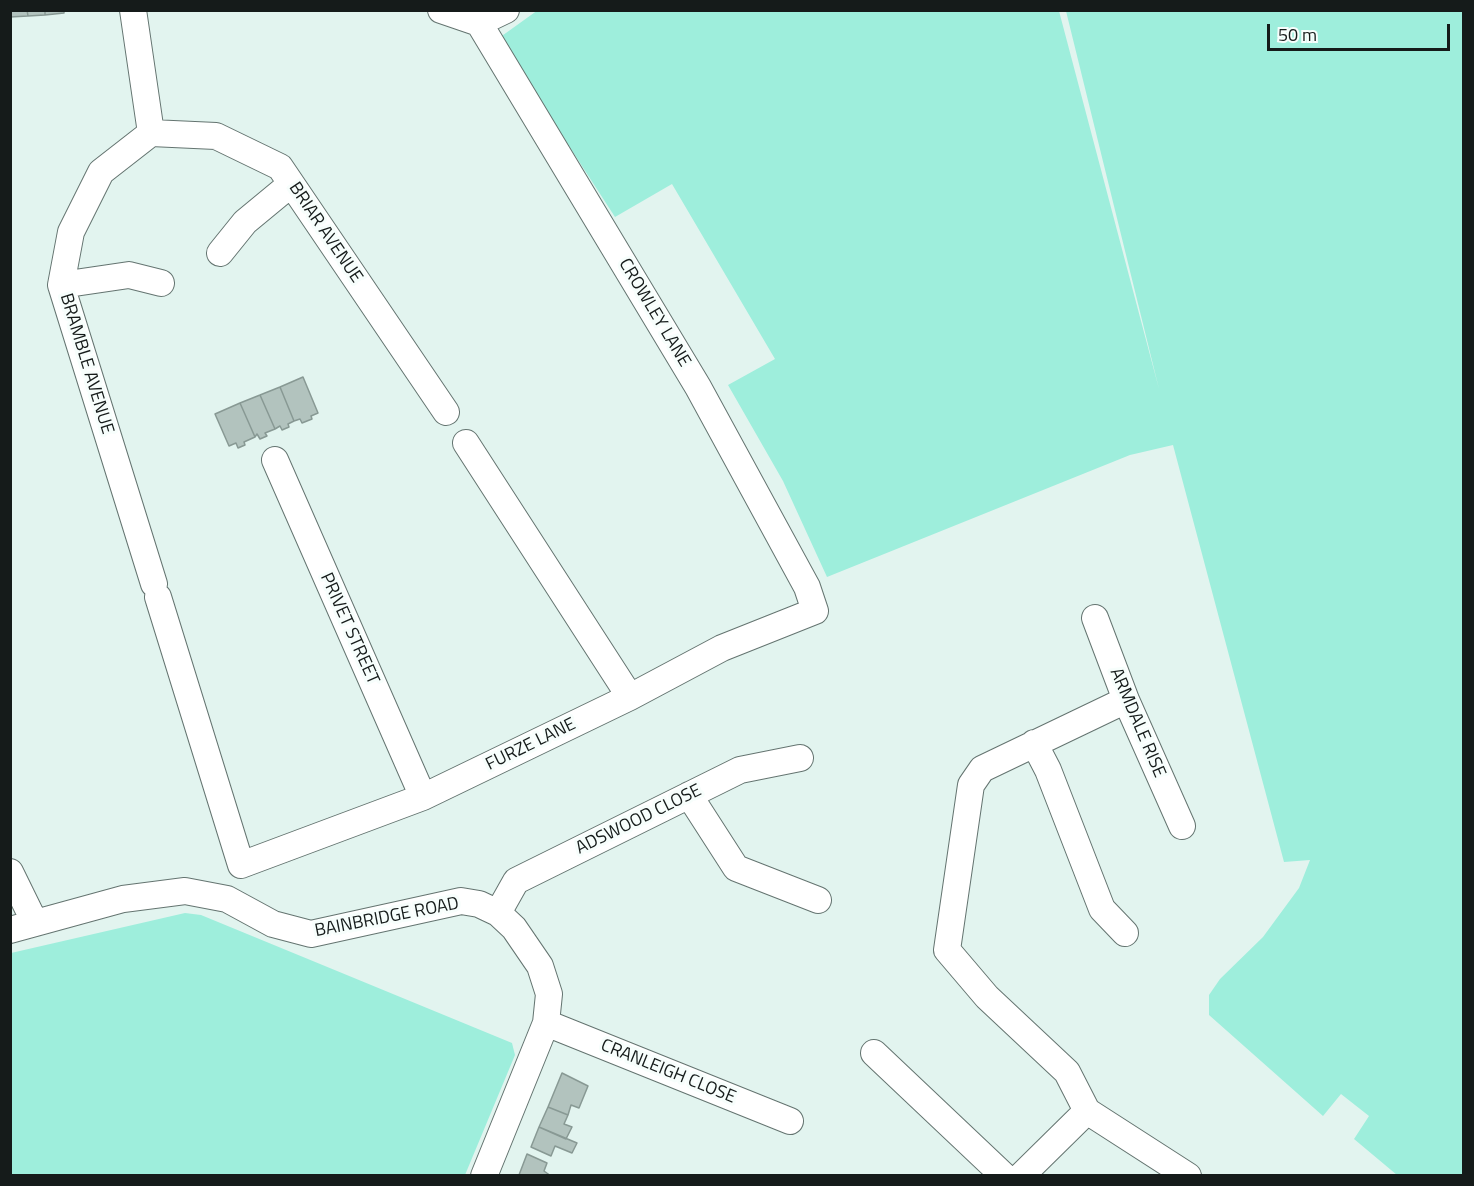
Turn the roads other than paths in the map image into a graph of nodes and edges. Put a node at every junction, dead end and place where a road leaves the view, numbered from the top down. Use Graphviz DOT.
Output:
graph roads {
  1 [pos="133,10"];
  2 [pos="441,10"];
  3 [pos="506,10"];
  4 [pos="479,23"];
  5 [pos="151,133"];
  6 [pos="291,184"];
  7 [pos="220,252"];
  8 [pos="161,283"];
  9 [pos="61,285"];
  10 [pos="446,412"];
  11 [pos="465,443"];
  12 [pos="275,460"];
  13 [pos="814,611"];
  14 [pos="1095,618"];
  15 [pos="630,697"];
  16 [pos="1126,700"];
  17 [pos="1034,743"];
  18 [pos="800,758"];
  19 [pos="689,795"];
  20 [pos="423,797"];
  21 [pos="1182,826"];
  22 [pos="241,865"];
  23 [pos="10,872"];
  24 [pos="818,900"];
  25 [pos="498,913"];
  26 [pos="35,923"];
  27 [pos="10,930"];
  28 [pos="1125,933"];
  29 [pos="546,1023"];
  30 [pos="874,1053"];
  31 [pos="1087,1111"];
  32 [pos="790,1121"];
  33 [pos="484,1176"];
  34 [pos="1004,1176"];
  35 [pos="1021,1176"];
  36 [pos="1188,1176"];
  1 -- 5 [label="street"];
  2 -- 4 [label="street"];
  3 -- 4 [label="street"];
  4 -- 13 [label="street, CROWLEY LANE"];
  5 -- 6 [label="street, BRIAR AVENUE"];
  5 -- 9 [label="street, BRAMBLE AVENUE"];
  6 -- 7 [label="street"];
  6 -- 10 [label="street, BRIAR AVENUE"];
  8 -- 9 [label="street"];
  9 -- 22 [label="street, BRAMBLE AVENUE"];
  11 -- 15 [label="street"];
  12 -- 20 [label="street, PRIVET STREET"];
  13 -- 15 [label="street, FURZE LANE"];
  14 -- 16 [label="street, ARMDALE RISE"];
  15 -- 20 [label="street, FURZE LANE"];
  16 -- 17 [label="street"];
  16 -- 21 [label="street, ARMDALE RISE"];
  17 -- 28 [label="street"];
  17 -- 31 [label="street"];
  18 -- 19 [label="street, ADSWOOD CLOSE"];
  19 -- 24 [label="street"];
  19 -- 25 [label="street, ADSWOOD CLOSE"];
  20 -- 22 [label="street, FURZE LANE"];
  23 -- 26 [label="street"];
  25 -- 26 [label="street, BAINBRIDGE ROAD"];
  25 -- 29 [label="street, BAINBRIDGE ROAD"];
  26 -- 27 [label="street"];
  29 -- 32 [label="street, CRANLEIGH CLOSE"];
  29 -- 33 [label="street, BAINBRIDGE ROAD"];
  30 -- 34 [label="street"];
  31 -- 35 [label="street"];
  31 -- 36 [label="street"];
}
